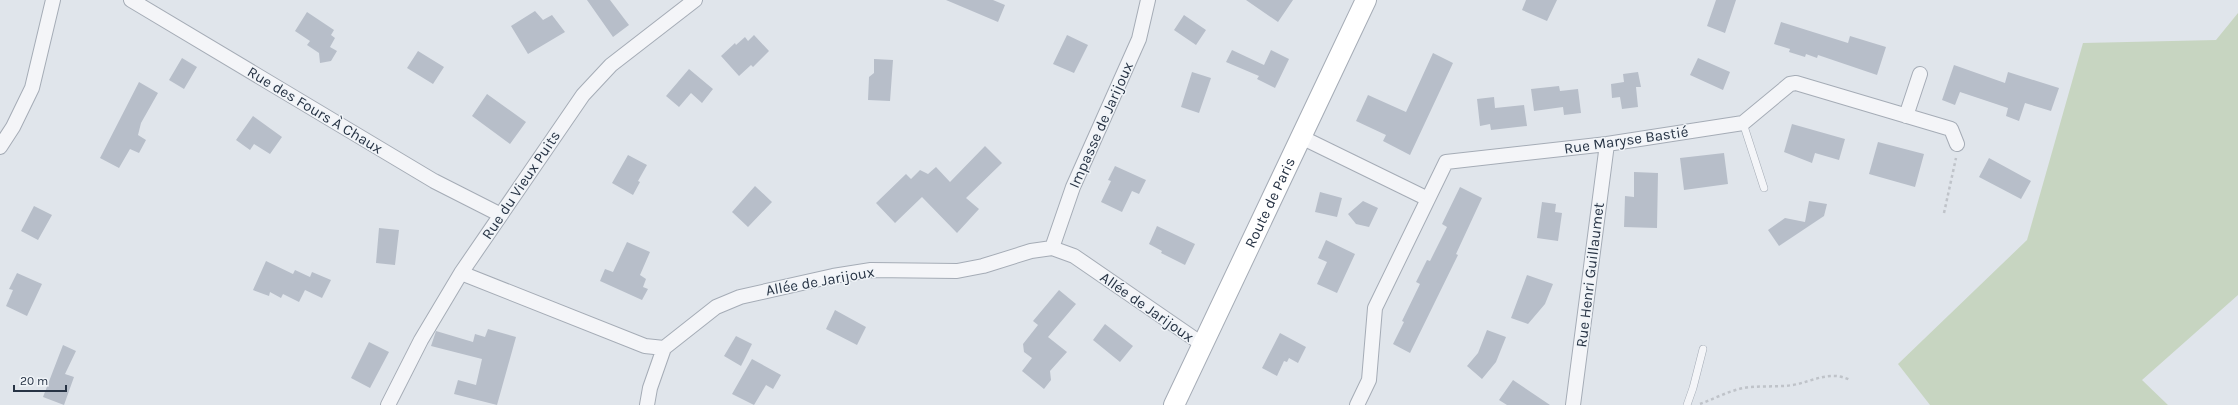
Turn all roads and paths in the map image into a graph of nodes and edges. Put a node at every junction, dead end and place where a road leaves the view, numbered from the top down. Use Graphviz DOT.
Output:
graph roads {
  1 [pos="53,0"];
  2 [pos="131,0"];
  3 [pos="695,0"];
  4 [pos="1148,0"];
  5 [pos="1366,0"];
  6 [pos="1920,74"];
  7 [pos="1906,116"];
  8 [pos="1743,123"];
  9 [pos="1301,137"];
  10 [pos="1607,144"];
  11 [pos="1957,144"];
  12 [pos="0,147"];
  13 [pos="1764,188"];
  14 [pos="1428,199"];
  15 [pos="1944,213"];
  16 [pos="501,215"];
  17 [pos="1052,248"];
  18 [pos="461,273"];
  19 [pos="1202,344"];
  20 [pos="664,348"];
  21 [pos="1703,349"];
  22 [pos="1850,380"];
  23 [pos="388,405"];
  24 [pos="647,405"];
  25 [pos="1174,405"];
  26 [pos="1357,405"];
  27 [pos="1573,405"];
  28 [pos="1687,405"];
  29 [pos="1698,405"];
  1 -- 12 [label="street"];
  2 -- 16 [label="street, Rue des Fours À Chaux"];
  3 -- 16 [label="street, Rue du Vieux Puits"];
  4 -- 17 [label="street, Impasse de Jarijoux"];
  5 -- 9 [label="main road, Route de Paris"];
  6 -- 7 [label="street"];
  7 -- 8 [label="street"];
  7 -- 11 [label="street"];
  8 -- 10 [label="street, Rue Maryse Bastié"];
  8 -- 13 [label="lane"];
  9 -- 14 [label="street"];
  9 -- 19 [label="main road, Route de Paris"];
  10 -- 14 [label="street, Rue Maryse Bastié"];
  10 -- 27 [label="street, Rue Henri Guillaumet"];
  11 -- 15 [label="path"];
  14 -- 26 [label="street"];
  16 -- 18 [label="street, Rue du Vieux Puits"];
  17 -- 19 [label="street, Allée de Jarijoux"];
  17 -- 20 [label="street, Allée de Jarijoux"];
  18 -- 20 [label="street"];
  18 -- 23 [label="street, Rue du Vieux Puits"];
  19 -- 25 [label="main road, Route de Paris"];
  20 -- 24 [label="street"];
  21 -- 28 [label="lane"];
  22 -- 29 [label="path"];
}
